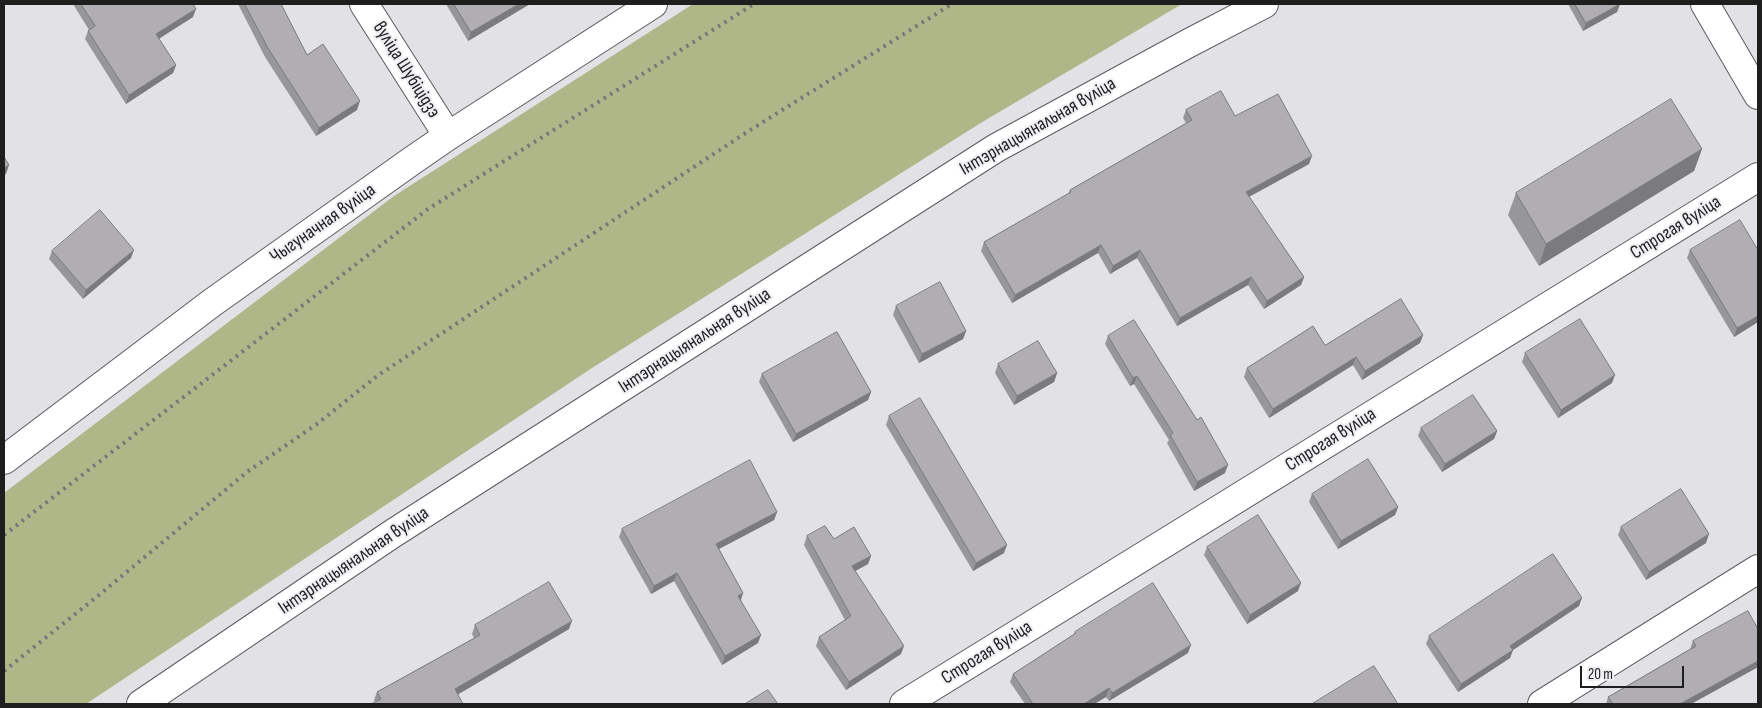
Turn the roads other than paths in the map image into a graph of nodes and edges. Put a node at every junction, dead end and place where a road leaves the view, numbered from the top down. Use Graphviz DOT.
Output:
graph roads {
  1 [pos="364,4"];
  2 [pos="653,4"];
  3 [pos="1264,4"];
  4 [pos="1705,4"];
  5 [pos="1758,95"];
  6 [pos="448,136"];
  7 [pos="1758,177"];
  8 [pos="4,460"];
  9 [pos="1758,570"];
  10 [pos="140,704"];
  11 [pos="904,704"];
  12 [pos="1542,704"];
  1 -- 6 [label="street, вуліца Шубіцідзэ"];
  2 -- 6 [label="street, Чыгуначная вуліца"];
  3 -- 10 [label="street, Інтэрнацыянальная вуліца"];
  4 -- 5 [label="street"];
  6 -- 8 [label="street, Чыгуначная вуліца"];
  7 -- 11 [label="street, Строгая вуліца"];
  9 -- 12 [label="street"];
}
